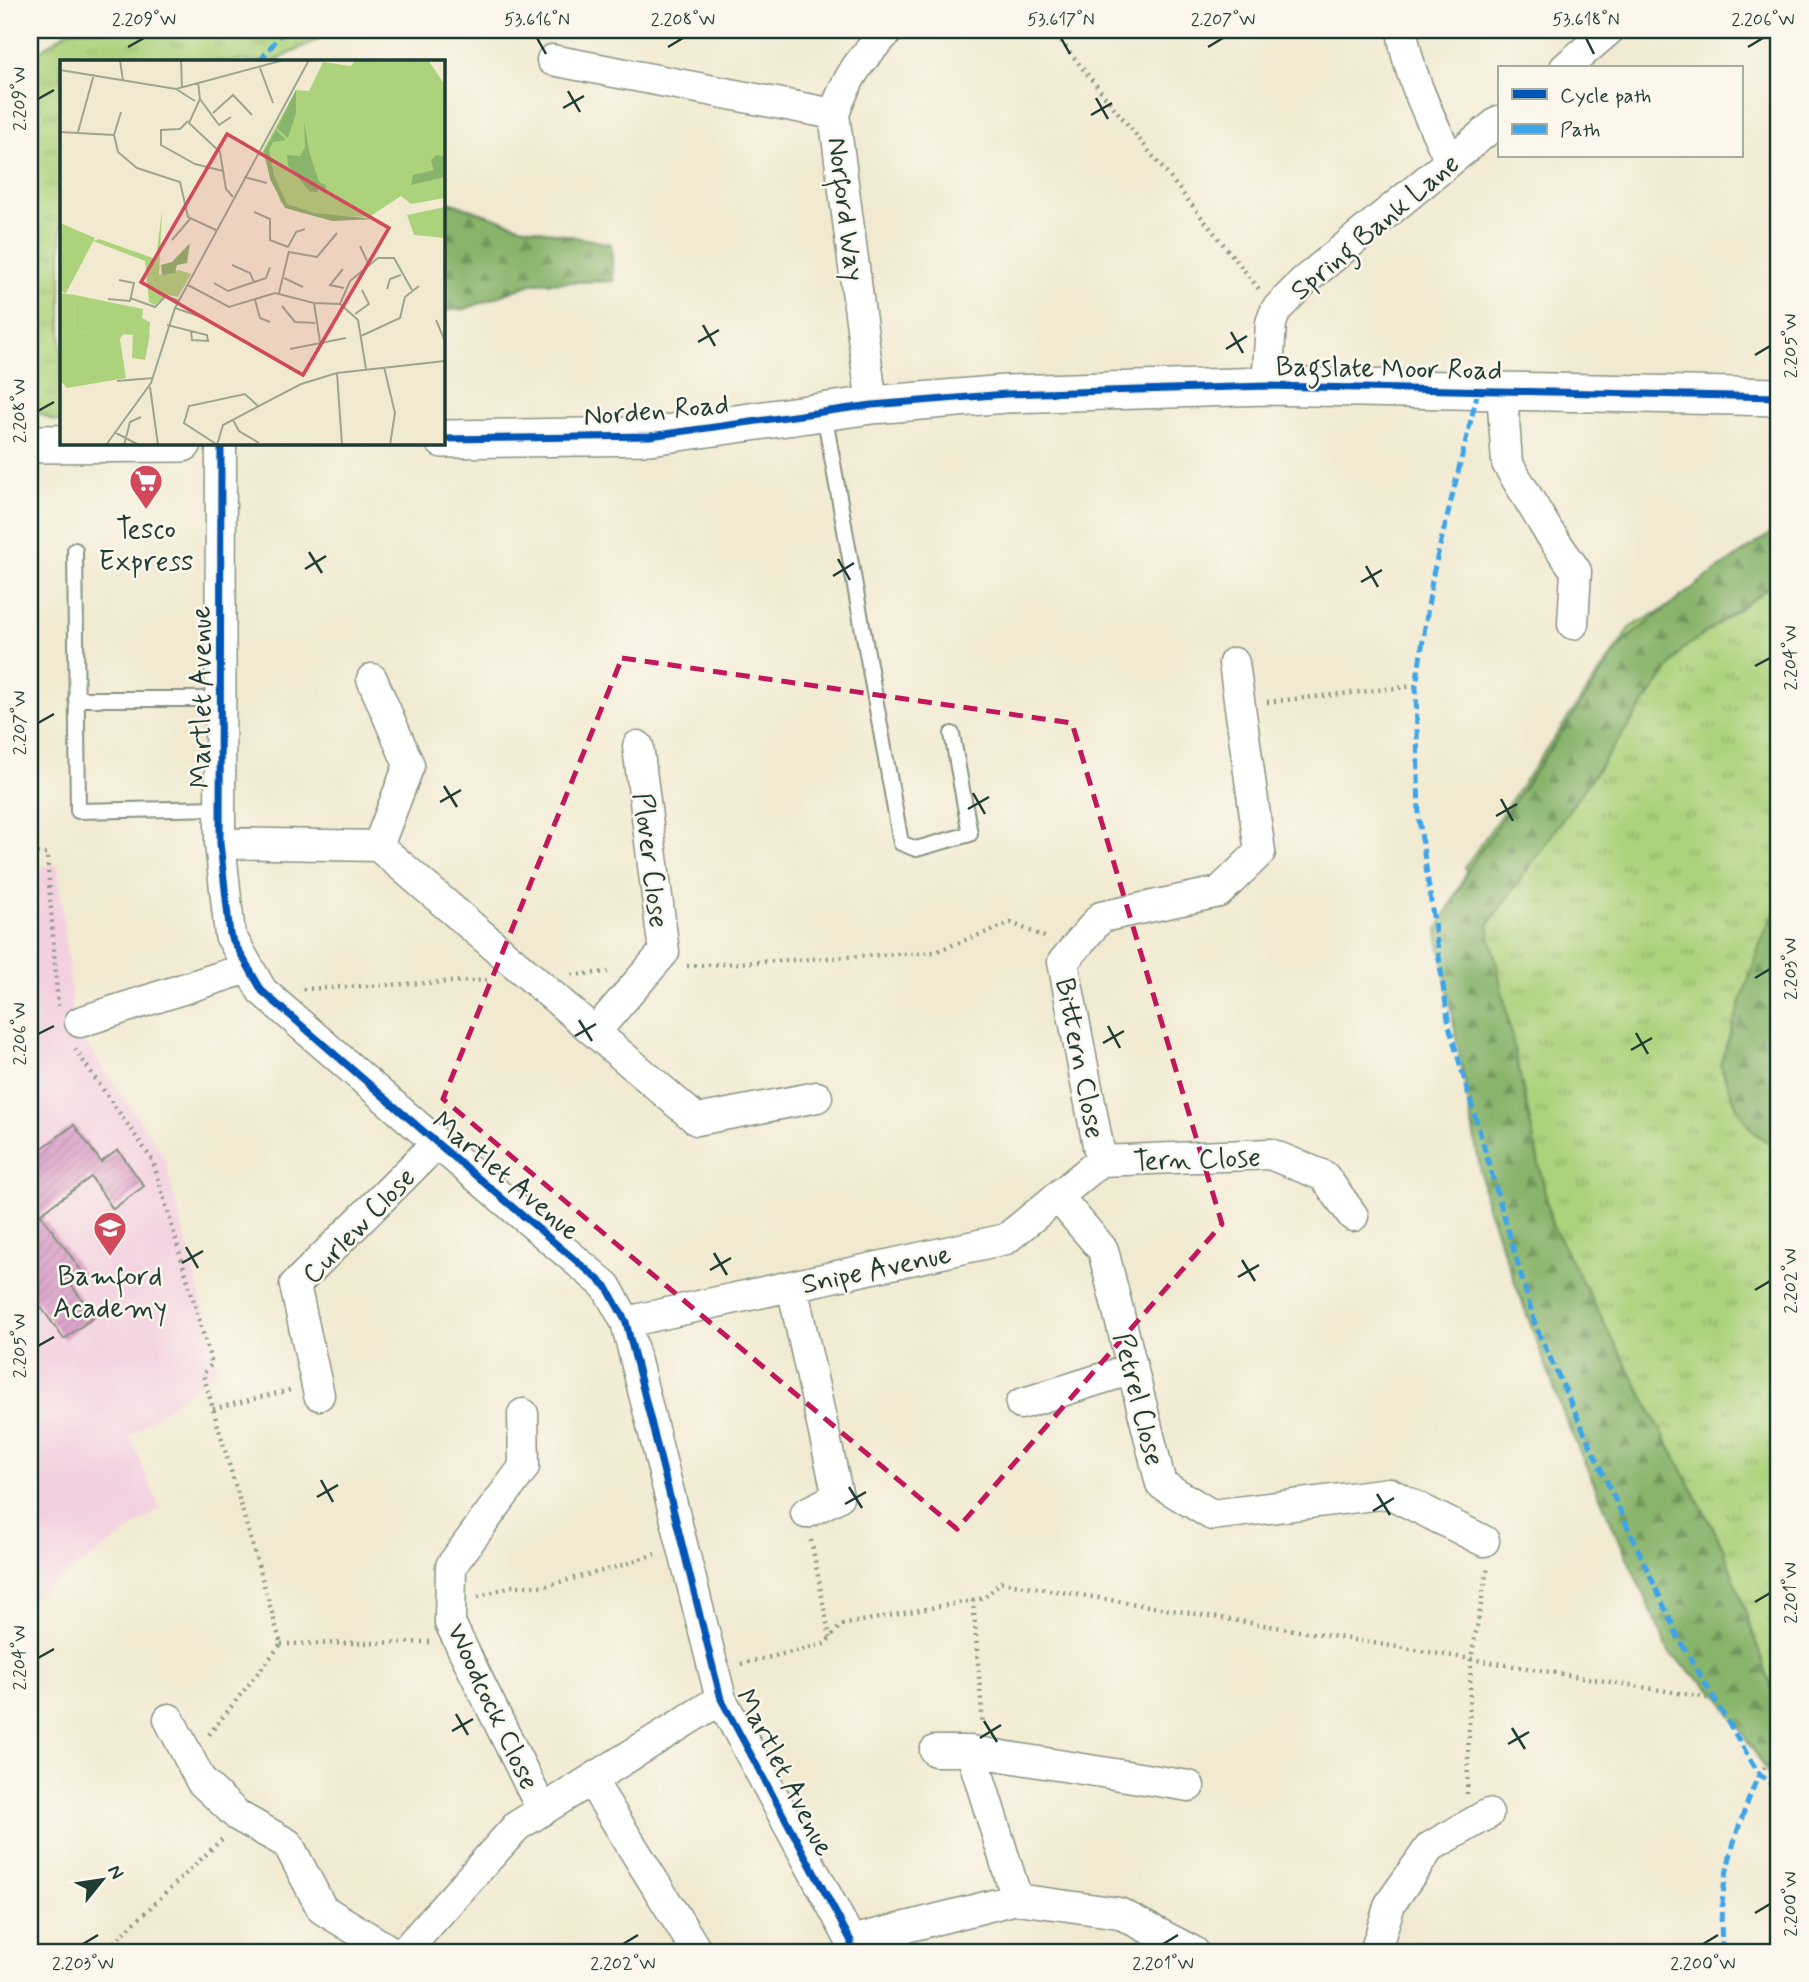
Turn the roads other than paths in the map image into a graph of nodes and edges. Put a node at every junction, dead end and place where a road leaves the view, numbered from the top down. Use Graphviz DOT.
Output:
graph roads {
  1 [pos="889,30"];
  2 [pos="1402,30"];
  3 [pos="1609,30"];
  4 [pos="552,61"];
  5 [pos="1580,64"];
  6 [pos="834,114"];
  7 [pos="1498,122"];
  8 [pos="1450,161"];
  9 [pos="1267,386"];
  10 [pos="1502,391"];
  11 [pos="1779,397"];
  12 [pos="872,405"];
  13 [pos="824,412"];
  14 [pos="444,439"];
  15 [pos="30,444"];
  16 [pos="60,444"];
  17 [pos="221,444"];
  18 [pos="75,550"];
  19 [pos="1573,624"];
  20 [pos="1234,663"];
  21 [pos="372,679"];
  22 [pos="76,699"];
  23 [pos="220,699"];
  24 [pos="951,734"];
  25 [pos="638,746"];
  26 [pos="220,808"];
  27 [pos="220,843"];
  28 [pos="378,846"];
  29 [pos="255,979"];
  30 [pos="69,1024"];
  31 [pos="595,1032"];
  32 [pos="817,1097"];
  33 [pos="437,1143"];
  34 [pos="1101,1161"];
  35 [pos="1058,1197"];
  36 [pos="1353,1216"];
  37 [pos="792,1286"];
  38 [pos="626,1322"];
  39 [pos="1132,1368"];
  40 [pos="318,1389"];
  41 [pos="1021,1404"];
  42 [pos="523,1414"];
  43 [pos="806,1513"];
  44 [pos="1485,1541"];
  45 [pos="717,1685"];
  46 [pos="169,1719"];
  47 [pos="934,1751"];
  48 [pos="978,1752"];
  49 [pos="591,1780"];
  50 [pos="1189,1786"];
  51 [pos="542,1810"];
  52 [pos="1477,1820"];
  53 [pos="1017,1899"];
  54 [pos="851,1947"];
  55 [pos="696,1950"];
  56 [pos="392,1952"];
  57 [pos="404,1952"];
  58 [pos="1194,1952"];
  59 [pos="1375,1952"];
  1 -- 6 [label="street, Norford Way"];
  2 -- 8 [label="street"];
  3 -- 5 [label="street"];
  4 -- 6 [label="street"];
  6 -- 12 [label="street, Norford Way"];
  7 -- 8 [label="street, Spring Bank Lane"];
  8 -- 9 [label="street, Spring Bank Lane"];
  9 -- 10 [label="street, Bagslate Moor Road"];
  9 -- 12 [label="street, Bagslate Moor Road"];
  10 -- 11 [label="street, Bagslate Moor Road"];
  10 -- 19 [label="street"];
  12 -- 13 [label="street, Norden Road"];
  13 -- 14 [label="street, Norden Road"];
  13 -- 24 [label="lane"];
  15 -- 16 [label="street"];
  17 -- 23 [label="street, Martlet Avenue"];
  18 -- 22 [label="lane"];
  20 -- 34 [label="street, Bittern Close"];
  21 -- 28 [label="street"];
  22 -- 23 [label="lane"];
  22 -- 26 [label="lane"];
  23 -- 26 [label="street, Martlet Avenue"];
  25 -- 31 [label="street, Plover Close"];
  26 -- 27 [label="street, Martlet Avenue"];
  27 -- 28 [label="street"];
  27 -- 29 [label="street, Martlet Avenue"];
  28 -- 31 [label="street"];
  29 -- 30 [label="street"];
  29 -- 33 [label="street, Martlet Avenue"];
  31 -- 32 [label="street"];
  33 -- 38 [label="street, Martlet Avenue"];
  33 -- 40 [label="street, Curlew Close"];
  34 -- 35 [label="street, Snipe Avenue"];
  34 -- 36 [label="street, Tern Close"];
  35 -- 37 [label="street, Snipe Avenue"];
  35 -- 39 [label="street, Petrel Close"];
  37 -- 38 [label="street, Snipe Avenue"];
  37 -- 43 [label="street"];
  38 -- 45 [label="street, Martlet Avenue"];
  39 -- 41 [label="street"];
  39 -- 44 [label="street, Petrel Close"];
  42 -- 51 [label="street, Woodcock Close"];
  45 -- 49 [label="street, Woodcock Close"];
  45 -- 54 [label="street, Martlet Avenue"];
  46 -- 56 [label="street"];
  47 -- 48 [label="street"];
  48 -- 50 [label="street"];
  48 -- 53 [label="street"];
  49 -- 51 [label="street, Woodcock Close"];
  49 -- 55 [label="street"];
  51 -- 57 [label="street, Woodcock Close"];
  52 -- 59 [label="street"];
  53 -- 54 [label="street"];
  53 -- 58 [label="street"];
}
